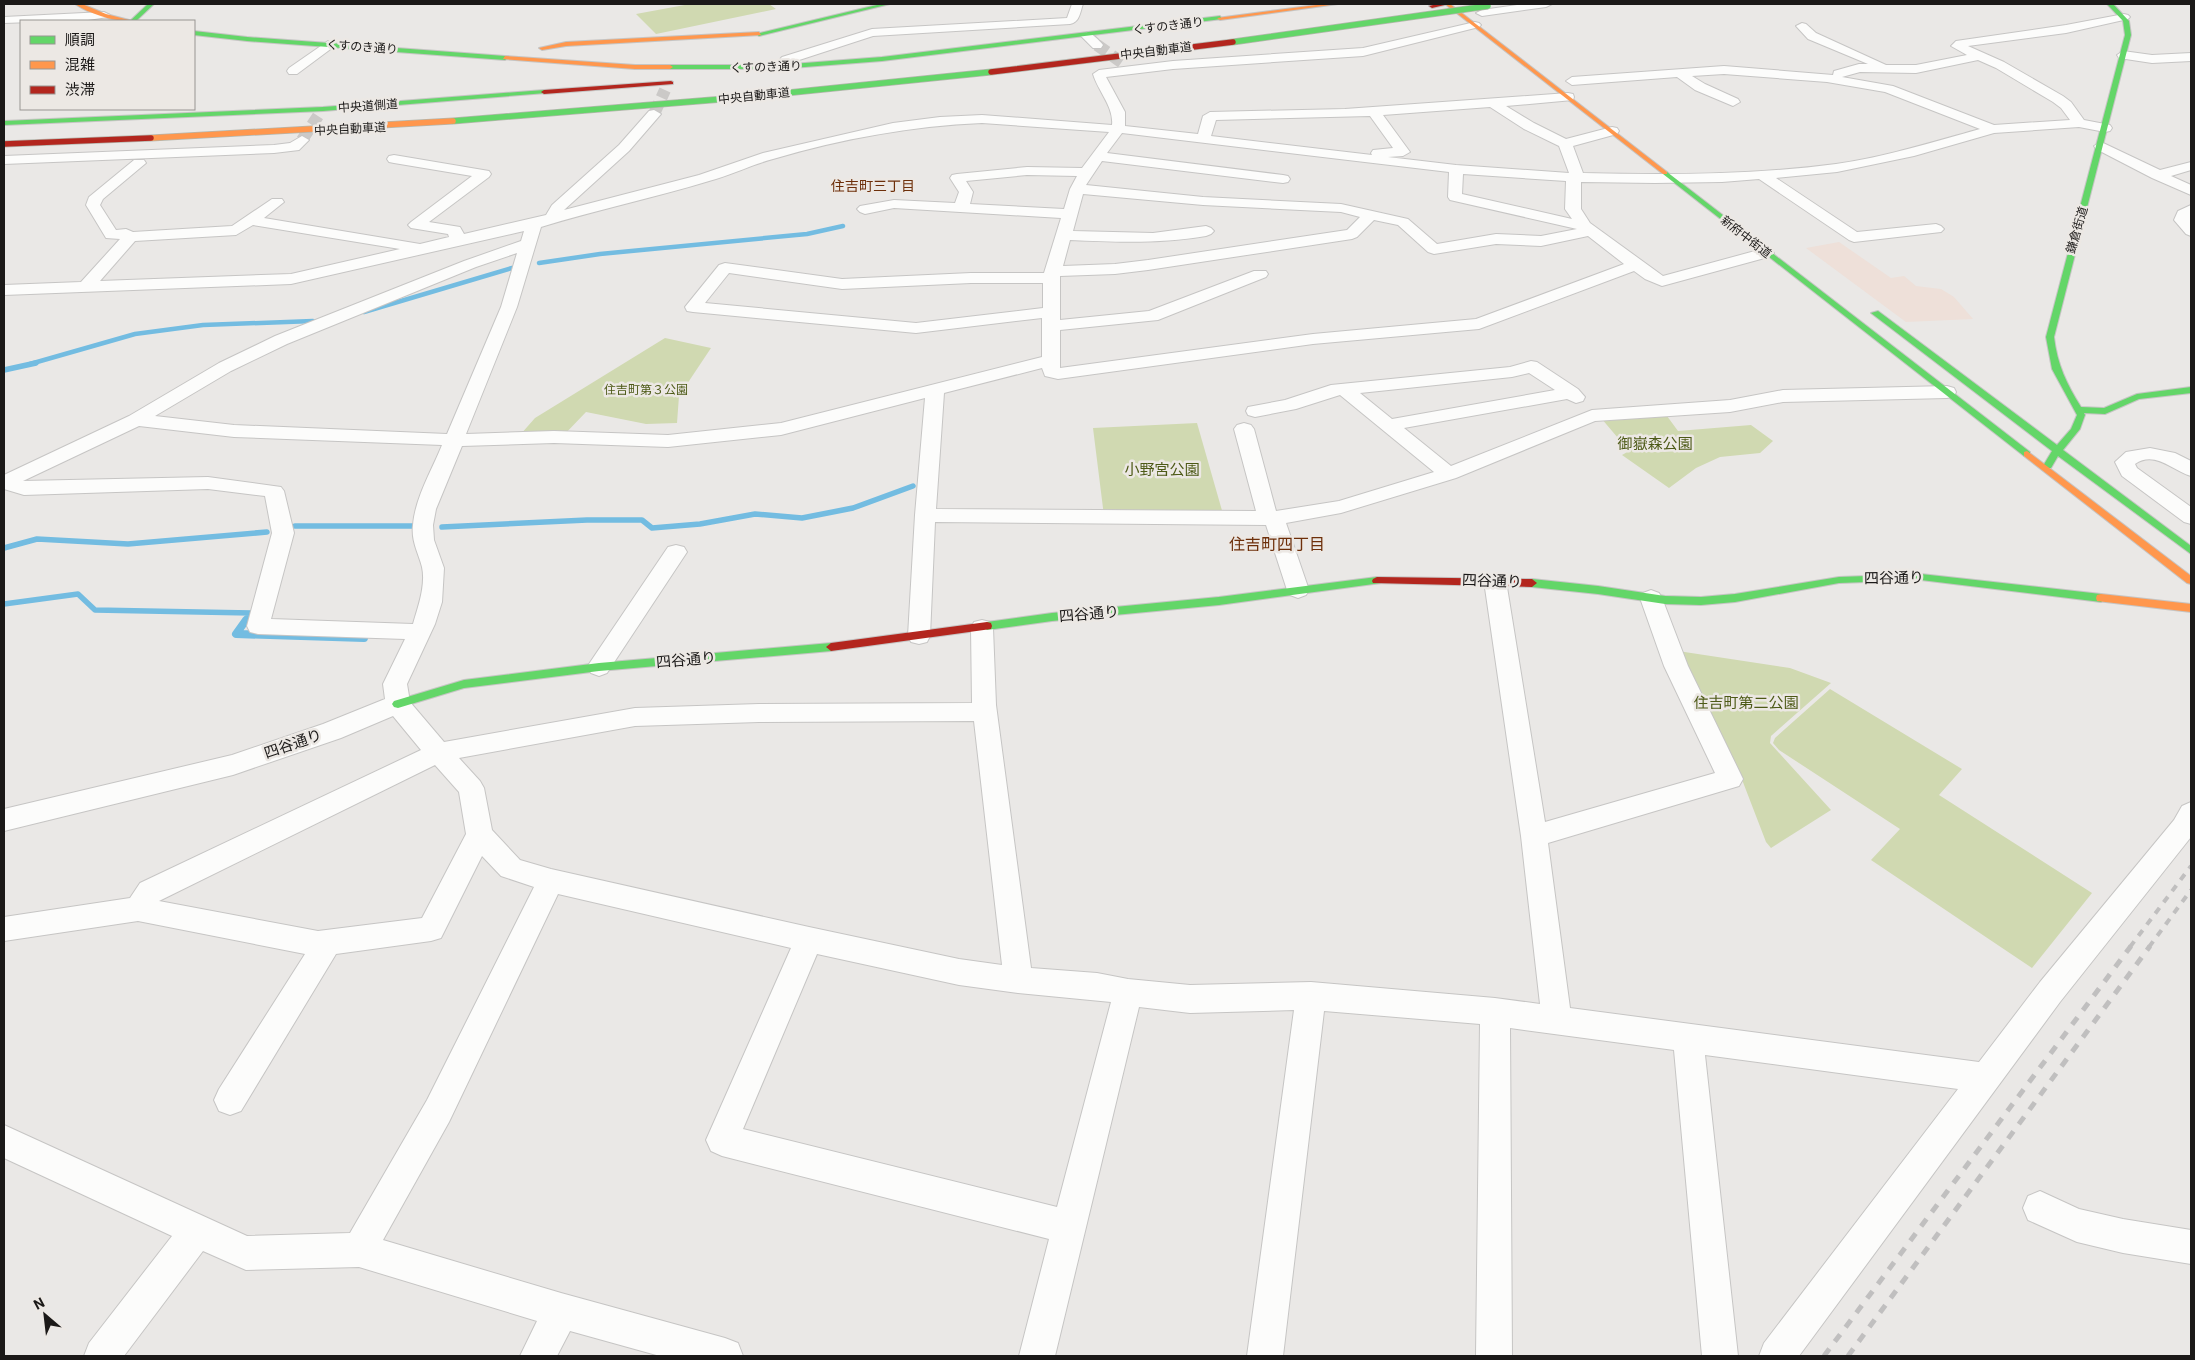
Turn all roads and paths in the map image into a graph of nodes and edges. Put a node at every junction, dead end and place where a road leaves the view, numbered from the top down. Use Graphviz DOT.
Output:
graph roads {
  1 [pos="78,4"];
  2 [pos="151,4"];
  3 [pos="887,4"];
  4 [pos="1077,4"];
  5 [pos="1335,4"];
  6 [pos="1447,4"];
  7 [pos="1469,4"];
  8 [pos="1500,4"];
  9 [pos="1546,4"];
  10 [pos="2110,4"];
  11 [pos="1482,13"];
  12 [pos="104,15"];
  13 [pos="2124,16"];
  14 [pos="4,20"];
  15 [pos="126,20"];
  16 [pos="132,20"];
  17 [pos="1496,24"];
  18 [pos="1475,25"];
  19 [pos="1802,26"];
  20 [pos="195,33"];
  21 [pos="1087,36"];
  22 [pos="1097,44"];
  23 [pos="328,45"];
  24 [pos="2124,55"];
  25 [pos="1980,56"];
  26 [pos="520,58"];
  27 [pos="2190,58"];
  28 [pos="779,67"];
  29 [pos="727,68"];
  30 [pos="1888,69"];
  31 [pos="293,71"];
  32 [pos="1681,74"];
  33 [pos="1827,78"];
  34 [pos="1569,79"];
  35 [pos="706,80"];
  36 [pos="686,82"];
  37 [pos="1587,92"];
  38 [pos="1568,97"];
  39 [pos="1733,102"];
  40 [pos="1494,104"];
  41 [pos="23,110"];
  42 [pos="1373,111"];
  43 [pos="654,114"];
  44 [pos="5,124"];
  45 [pos="2079,124"];
  46 [pos="2105,128"];
  47 [pos="1118,129"];
  48 [pos="1992,130"];
  49 [pos="1612,131"];
  50 [pos="4,135"];
  51 [pos="1204,138"];
  52 [pos="302,140"];
  53 [pos="4,144"];
  54 [pos="1564,144"];
  55 [pos="2101,146"];
  56 [pos="1299,150"];
  57 [pos="1329,154"];
  58 [pos="1097,156"];
  59 [pos="4,160"];
  60 [pos="394,160"];
  61 [pos="139,163"];
  62 [pos="1684,166"];
  63 [pos="2191,166"];
  64 [pos="1456,169"];
  65 [pos="1086,172"];
  66 [pos="1762,175"];
  67 [pos="2158,175"];
  68 [pos="1575,178"];
  69 [pos="1671,178"];
  70 [pos="1700,178"];
  71 [pos="1283,179"];
  72 [pos="1077,189"];
  73 [pos="1715,190"];
  74 [pos="2191,191"];
  75 [pos="1203,201"];
  76 [pos="277,202"];
  77 [pos="1271,204"];
  78 [pos="961,208"];
  79 [pos="865,209"];
  80 [pos="1069,214"];
  81 [pos="1373,215"];
  82 [pos="250,220"];
  83 [pos="543,221"];
  84 [pos="1587,228"];
  85 [pos="1936,229"];
  86 [pos="1206,231"];
  87 [pos="1064,235"];
  88 [pos="130,237"];
  89 [pos="458,240"];
  90 [pos="528,244"];
  91 [pos="425,248"];
  92 [pos="1766,253"];
  93 [pos="1222,254"];
  94 [pos="1636,265"];
  95 [pos="1260,274"];
  96 [pos="1053,275"];
  97 [pos="86,287"];
  98 [pos="4,290"];
  99 [pos="1869,308"];
  100 [pos="1052,319"];
  101 [pos="1050,360"];
  102 [pos="1345,390"];
  103 [pos="2191,390"];
  104 [pos="936,391"];
  105 [pos="1947,392"];
  106 [pos="1571,393"];
  107 [pos="2078,410"];
  108 [pos="1255,411"];
  109 [pos="1592,416"];
  110 [pos="136,420"];
  111 [pos="1389,425"];
  112 [pos="1244,429"];
  113 [pos="455,440"];
  114 [pos="2056,450"];
  115 [pos="2046,470"];
  116 [pos="2191,470"];
  117 [pos="1449,474"];
  118 [pos="5,482"];
  119 [pos="925,515"];
  120 [pos="2191,517"];
  121 [pos="1271,518"];
  122 [pos="2191,551"];
  123 [pos="676,552"];
  124 [pos="1495,581"];
  125 [pos="2191,581"];
  126 [pos="1298,590"];
  127 [pos="1651,598"];
  128 [pos="2191,608"];
  129 [pos="982,628"];
  130 [pos="420,632"];
  131 [pos="918,636"];
  132 [pos="599,667"];
  133 [pos="398,704"];
  134 [pos="985,712"];
  135 [pos="440,752"];
  136 [pos="2191,812"];
  137 [pos="4,820"];
  138 [pos="479,834"];
  139 [pos="1534,836"];
  140 [pos="551,881"];
  141 [pos="138,909"];
  142 [pos="4,929"];
  143 [pos="809,940"];
  144 [pos="328,942"];
  145 [pos="1018,980"];
  146 [pos="1128,992"];
  147 [pos="1311,996"];
  148 [pos="1495,1012"];
  149 [pos="1557,1021"];
  150 [pos="1688,1037"];
  151 [pos="1984,1078"];
  152 [pos="230,1100"];
  153 [pos="4,1141"];
  154 [pos="2040,1208"];
  155 [pos="1069,1226"];
  156 [pos="198,1230"];
  157 [pos="2191,1247"];
  158 [pos="359,1250"];
  159 [pos="562,1311"];
  160 [pos="102,1356"];
  161 [pos="538,1356"];
  162 [pos="725,1356"];
  163 [pos="1036,1356"];
  164 [pos="1265,1356"];
  165 [pos="1494,1356"];
  166 [pos="1720,1356"];
  167 [pos="1777,1356"];
  1 -- 12 [label="main road"];
  2 -- 16 [label="main road"];
  3 -- 26 [label="main road"];
  4 -- 28 [label="street"];
  5 -- 21 [label="main road, くすのき通り"];
  6 -- 18 [label="main road, 新府中街道"];
  6 -- 50 [label="main road, 中央自動車道"];
  7 -- 11 [label="main road"];
  8 -- 53 [label="main road, 中央自動車道, bridge"];
  9 -- 11 [label="street"];
  10 -- 13 [label="main road"];
  11 -- 17 [label="main road"];
  12 -- 14 [label="street"];
  12 -- 15 [label="main road"];
  13 -- 24 [label="main road, 鎌倉街道"];
  13 -- 25 [label="street"];
  18 -- 38 [label="main road, 新府中街道"];
  18 -- 47 [label="street"];
  19 -- 30 [label="street"];
  20 -- 23 [label="main road, くすのき通り"];
  21 -- 22 [label="street"];
  21 -- 28 [label="main road, くすのき通り"];
  23 -- 26 [label="main road, くすのき通り"];
  23 -- 31 [label="street"];
  24 -- 27 [label="street"];
  24 -- 46 [label="main road, 鎌倉街道"];
  25 -- 30 [label="street"];
  25 -- 45 [label="street"];
  26 -- 29 [label="main road, くすのき通り"];
  28 -- 29 [label="main road, くすのき通り"];
  29 -- 35 [label="main road"];
  30 -- 33 [label="street"];
  32 -- 33 [label="street"];
  32 -- 34 [label="street"];
  32 -- 39 [label="street"];
  33 -- 48 [label="street"];
  34 -- 37 [label="main road"];
  36 -- 44 [label="main road, 中央道側道"];
  38 -- 40 [label="street"];
  38 -- 49 [label="main road, 新府中街道"];
  40 -- 42 [label="street"];
  40 -- 54 [label="street"];
  41 -- 44 [label="main road"];
  42 -- 51 [label="street"];
  42 -- 57 [label="street"];
  43 -- 83 [label="street"];
  45 -- 46 [label="street"];
  45 -- 48 [label="street"];
  46 -- 55 [label="main road, 鎌倉街道"];
  47 -- 51 [label="street"];
  47 -- 58 [label="street"];
  47 -- 83 [label="street"];
  48 -- 66 [label="street"];
  49 -- 54 [label="street"];
  49 -- 69 [label="main road, 新府中街道"];
  51 -- 56 [label="street"];
  52 -- 59 [label="street"];
  54 -- 68 [label="street"];
  55 -- 67 [label="street"];
  55 -- 107 [label="main road, 鎌倉街道"];
  56 -- 57 [label="street"];
  56 -- 71 [label="street"];
  57 -- 64 [label="street"];
  58 -- 65 [label="street"];
  58 -- 71 [label="street"];
  60 -- 89 [label="street"];
  61 -- 88 [label="street"];
  62 -- 70 [label="main road"];
  63 -- 67 [label="street"];
  64 -- 68 [label="street"];
  64 -- 84 [label="street"];
  65 -- 72 [label="street"];
  65 -- 78 [label="street"];
  66 -- 70 [label="street"];
  66 -- 85 [label="street"];
  67 -- 74 [label="street"];
  68 -- 69 [label="street"];
  68 -- 84 [label="street"];
  69 -- 70 [label="street"];
  69 -- 92 [label="main road, 新府中街道"];
  70 -- 73 [label="main road"];
  71 -- 77 [label="street"];
  72 -- 75 [label="street"];
  72 -- 80 [label="street"];
  75 -- 77 [label="street"];
  75 -- 86 [label="street"];
  76 -- 82 [label="street"];
  77 -- 81 [label="street"];
  78 -- 79 [label="street"];
  78 -- 80 [label="street"];
  80 -- 87 [label="street"];
  81 -- 84 [label="street"];
  81 -- 93 [label="street"];
  82 -- 88 [label="street"];
  82 -- 91 [label="street"];
  83 -- 89 [label="street"];
  83 -- 90 [label="street"];
  84 -- 94 [label="street"];
  86 -- 87 [label="street"];
  86 -- 93 [label="street"];
  87 -- 96 [label="street"];
  88 -- 97 [label="street"];
  89 -- 91 [label="street"];
  90 -- 110 [label="street"];
  90 -- 113 [label="street"];
  91 -- 97 [label="street"];
  92 -- 94 [label="street"];
  92 -- 105 [label="main road, 新府中街道"];
  93 -- 96 [label="street"];
  94 -- 101 [label="street"];
  95 -- 100 [label="street"];
  96 -- 100 [label="street"];
  96 -- 100 [label="street"];
  97 -- 98 [label="street"];
  99 -- 114 [label="main road"];
  100 -- 101 [label="street"];
  101 -- 104 [label="street"];
  102 -- 106 [label="street"];
  102 -- 108 [label="street"];
  102 -- 111 [label="street"];
  103 -- 107 [label="main road"];
  104 -- 113 [label="street"];
  104 -- 119 [label="street"];
  105 -- 109 [label="street"];
  105 -- 115 [label="main road, 新府中街道"];
  106 -- 109 [label="street"];
  106 -- 111 [label="street"];
  107 -- 114 [label="main road"];
  109 -- 117 [label="street"];
  110 -- 113 [label="street"];
  110 -- 118 [label="street"];
  111 -- 117 [label="street"];
  112 -- 121 [label="street"];
  113 -- 130 [label="street"];
  114 -- 115 [label="main road"];
  114 -- 122 [label="main road"];
  115 -- 125 [label="main road"];
  116 -- 120 [label="street"];
  117 -- 121 [label="street"];
  118 -- 130 [label="street"];
  119 -- 121 [label="street"];
  119 -- 131 [label="street"];
  121 -- 126 [label="street"];
  123 -- 132 [label="street"];
  124 -- 126 [label="main road, 四谷通り"];
  124 -- 127 [label="main road, 四谷通り"];
  124 -- 139 [label="street"];
  126 -- 129 [label="main road, 四谷通り"];
  127 -- 128 [label="main road, 四谷通り"];
  127 -- 139 [label="street"];
  129 -- 131 [label="main road, 四谷通り"];
  129 -- 134 [label="street"];
  130 -- 133 [label="street"];
  131 -- 132 [label="main road, 四谷通り"];
  132 -- 133 [label="main road, 四谷通り"];
  133 -- 135 [label="street"];
  133 -- 137 [label="street, 四谷通り"];
  134 -- 135 [label="street"];
  134 -- 145 [label="street"];
  135 -- 138 [label="street"];
  135 -- 141 [label="street"];
  136 -- 151 [label="street"];
  138 -- 140 [label="street"];
  138 -- 144 [label="street"];
  139 -- 149 [label="street"];
  140 -- 143 [label="street"];
  140 -- 158 [label="street"];
  141 -- 142 [label="street"];
  141 -- 144 [label="street"];
  143 -- 145 [label="street"];
  143 -- 155 [label="street"];
  144 -- 152 [label="street"];
  145 -- 146 [label="street"];
  146 -- 147 [label="street"];
  146 -- 155 [label="street"];
  147 -- 148 [label="street"];
  147 -- 164 [label="street"];
  148 -- 149 [label="street"];
  148 -- 165 [label="street"];
  149 -- 150 [label="street"];
  150 -- 151 [label="street"];
  150 -- 166 [label="street"];
  151 -- 167 [label="street"];
  153 -- 156 [label="street"];
  154 -- 157 [label="street"];
  155 -- 163 [label="street"];
  156 -- 158 [label="street"];
  156 -- 160 [label="street"];
  158 -- 159 [label="street"];
  159 -- 161 [label="street"];
  159 -- 162 [label="street"];
}
